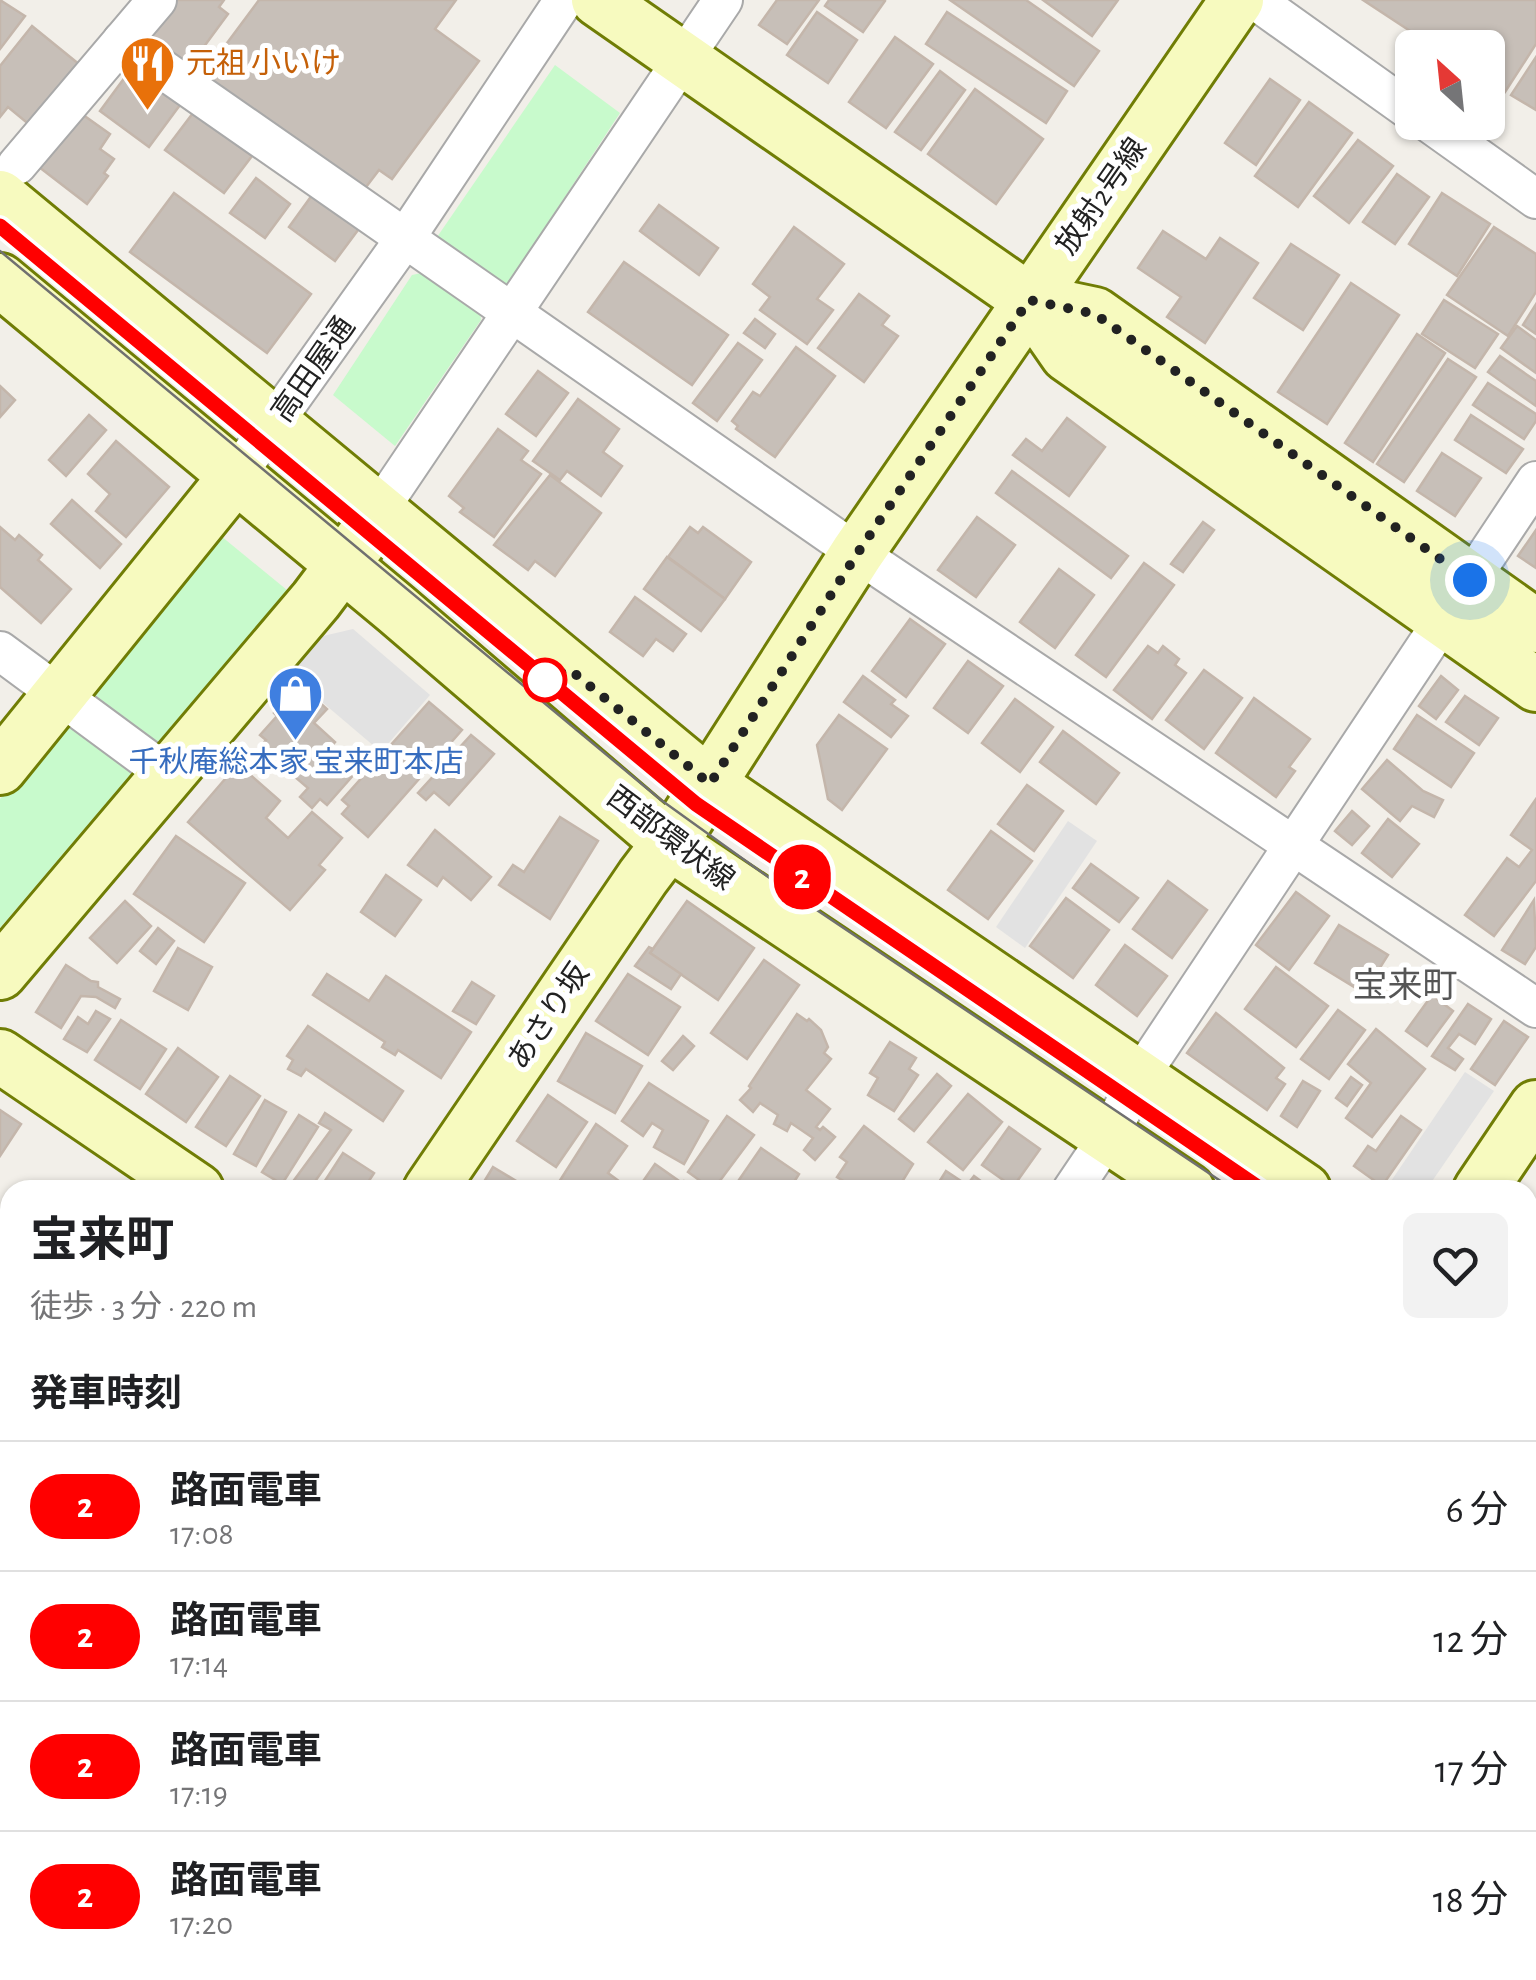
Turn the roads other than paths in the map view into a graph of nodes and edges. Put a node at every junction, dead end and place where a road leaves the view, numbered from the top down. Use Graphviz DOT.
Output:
graph roads {
  1 [pos="157,0"];
  2 [pos="564,0"];
  3 [pos="598,0"];
  4 [pos="723,0"];
  5 [pos="1237,0"];
  6 [pos="1255,0"];
  7 [pos="122,42"];
  8 [pos="684,57"];
  9 [pos="1395,100"];
  10 [pos="1453,140"];
  11 [pos="9,181"];
  12 [pos="1536,199"];
  13 [pos="404,240"];
  14 [pos="0,280"];
  15 [pos="1029,300"];
  16 [pos="510,312"];
  17 [pos="276,424"];
  18 [pos="235,477"];
  19 [pos="1536,482"];
  20 [pos="378,511"];
  21 [pos="857,554"];
  22 [pos="342,567"];
  23 [pos="1458,600"];
  24 [pos="1536,626"];
  25 [pos="0,651"];
  26 [pos="1536,685"];
  27 [pos="62,695"];
  28 [pos="0,768"];
  29 [pos="168,775"];
  30 [pos="710,784"];
  31 [pos="669,842"];
  32 [pos="1293,844"];
  33 [pos="0,973"];
  34 [pos="1536,1008"];
  35 [pos="0,1056"];
  36 [pos="1140,1076"];
  37 [pos="1536,1106"];
  38 [pos="1107,1138"];
  39 [pos="182,1180"];
  40 [pos="437,1180"];
  41 [pos="1079,1180"];
  42 [pos="1172,1180"];
  43 [pos="1290,1180"];
  44 [pos="1487,1180"];
  1 -- 7 [label="street"];
  2 -- 13 [label="street, 高田屋通"];
  3 -- 8 [label="street"];
  4 -- 8 [label="street"];
  5 -- 15 [label="street, 放射2号線"];
  6 -- 9 [label="street"];
  7 -- 11 [label="street"];
  7 -- 13 [label="street"];
  8 -- 15 [label="street"];
  8 -- 16 [label="street"];
  10 -- 12 [label="street"];
  11 -- 17 [label="street"];
  13 -- 16 [label="street"];
  13 -- 17 [label="street, 高田屋通"];
  14 -- 18 [label="street, 西部環状線"];
  15 -- 21 [label="street, 放射2号線"];
  15 -- 23 [label="street"];
  16 -- 20 [label="street"];
  16 -- 21 [label="street"];
  17 -- 18 [label="street, 高田屋通"];
  17 -- 20 [label="street"];
  18 -- 22 [label="street, 西部環状線"];
  18 -- 27 [label="street, 高田屋通"];
  19 -- 23 [label="street"];
  20 -- 22 [label="street"];
  20 -- 30 [label="street"];
  21 -- 30 [label="street, 放射2号線"];
  21 -- 32 [label="street"];
  22 -- 29 [label="street"];
  22 -- 31 [label="street, 西部環状線"];
  23 -- 24 [label="street"];
  23 -- 26 [label="street"];
  23 -- 32 [label="street"];
  25 -- 27 [label="street"];
  27 -- 28 [label="street, 高田屋通"];
  27 -- 29 [label="street"];
  29 -- 33 [label="street"];
  30 -- 31 [label="street, 放射2号線"];
  30 -- 36 [label="street"];
  31 -- 38 [label="street, 西部環状線"];
  31 -- 40 [label="street, あさり坂"];
  32 -- 34 [label="street"];
  32 -- 36 [label="street"];
  35 -- 39 [label="street"];
  36 -- 38 [label="street"];
  36 -- 43 [label="street"];
  37 -- 44 [label="street"];
  38 -- 41 [label="street"];
  38 -- 42 [label="street, 西部環状線"];
}
